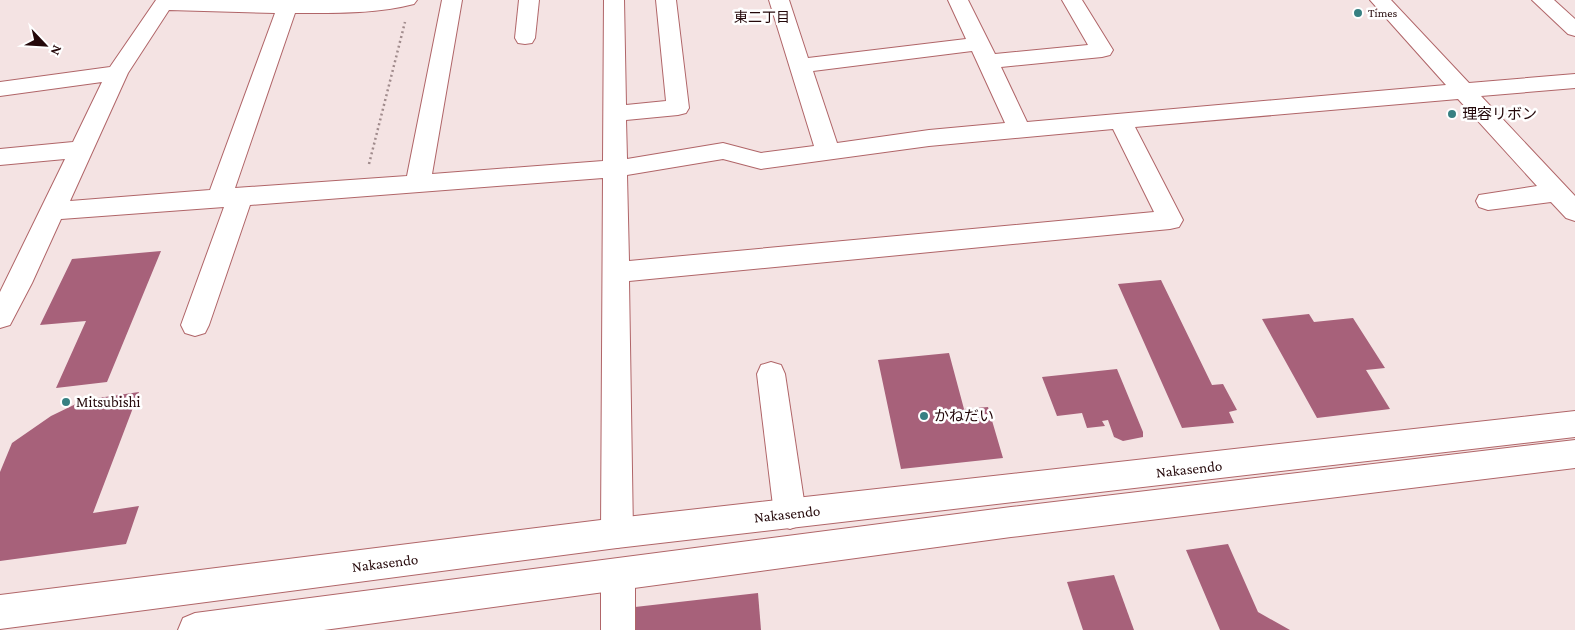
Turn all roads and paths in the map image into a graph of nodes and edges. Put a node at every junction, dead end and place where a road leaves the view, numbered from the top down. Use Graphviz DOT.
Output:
graph roads {
  1 [pos="452,0"];
  2 [pos="529,0"];
  3 [pos="614,0"];
  4 [pos="666,0"];
  5 [pos="779,0"];
  6 [pos="958,0"];
  7 [pos="1072,0"];
  8 [pos="1380,0"];
  9 [pos="1542,0"];
  10 [pos="164,2"];
  11 [pos="287,8"];
  12 [pos="406,9"];
  13 [pos="1575,30"];
  14 [pos="525,38"];
  15 [pos="983,53"];
  16 [pos="800,66"];
  17 [pos="117,73"];
  18 [pos="1575,80"];
  19 [pos="0,89"];
  20 [pos="1463,91"];
  21 [pos="614,112"];
  22 [pos="1120,121"];
  23 [pos="1020,130"];
  24 [pos="81,148"];
  25 [pos="828,152"];
  26 [pos="0,157"];
  27 [pos="615,170"];
  28 [pos="418,184"];
  29 [pos="363,188"];
  30 [pos="1557,192"];
  31 [pos="230,198"];
  32 [pos="1488,201"];
  33 [pos="52,212"];
  34 [pos="1575,212"];
  35 [pos="616,272"];
  36 [pos="9,284"];
  37 [pos="0,317"];
  38 [pos="195,325"];
  39 [pos="771,374"];
  40 [pos="1575,424"];
  41 [pos="1575,454"];
  42 [pos="790,514"];
  43 [pos="617,533"];
  44 [pos="618,575"];
  45 [pos="0,612"];
  46 [pos="288,624"];
  47 [pos="195,630"];
  48 [pos="618,630"];
  1 -- 28 [label="main road"];
  2 -- 14 [label="main road"];
  3 -- 21 [label="main road"];
  4 -- 21 [label="main road"];
  5 -- 16 [label="main road"];
  6 -- 15 [label="main road"];
  7 -- 15 [label="main road"];
  8 -- 20 [label="main road"];
  9 -- 13 [label="main road"];
  10 -- 11 [label="main road"];
  10 -- 17 [label="main road"];
  11 -- 12 [label="main road"];
  11 -- 31 [label="main road"];
  12 -- 29 [label="path"];
  15 -- 16 [label="main road"];
  15 -- 23 [label="main road"];
  16 -- 25 [label="main road"];
  17 -- 19 [label="main road"];
  17 -- 24 [label="main road"];
  18 -- 20 [label="main road"];
  20 -- 22 [label="main road"];
  20 -- 30 [label="main road"];
  21 -- 27 [label="main road"];
  22 -- 23 [label="main road"];
  22 -- 35 [label="main road"];
  23 -- 25 [label="main road"];
  24 -- 26 [label="main road"];
  24 -- 33 [label="main road"];
  25 -- 27 [label="main road"];
  27 -- 28 [label="main road"];
  27 -- 35 [label="main road"];
  28 -- 29 [label="main road"];
  29 -- 31 [label="main road"];
  30 -- 32 [label="main road"];
  30 -- 34 [label="main road"];
  31 -- 33 [label="main road"];
  31 -- 38 [label="main road"];
  33 -- 36 [label="main road"];
  35 -- 43 [label="main road"];
  36 -- 37 [label="main road"];
  39 -- 42 [label="main road"];
  40 -- 42 [label="main road, Nakasendo"];
  41 -- 44 [label="main road, Nakasendo"];
  42 -- 43 [label="main road, Nakasendo"];
  43 -- 45 [label="main road, Nakasendo"];
  44 -- 46 [label="main road, Nakasendo"];
  44 -- 48 [label="main road"];
  46 -- 47 [label="main road, Nakasendo"];
}
